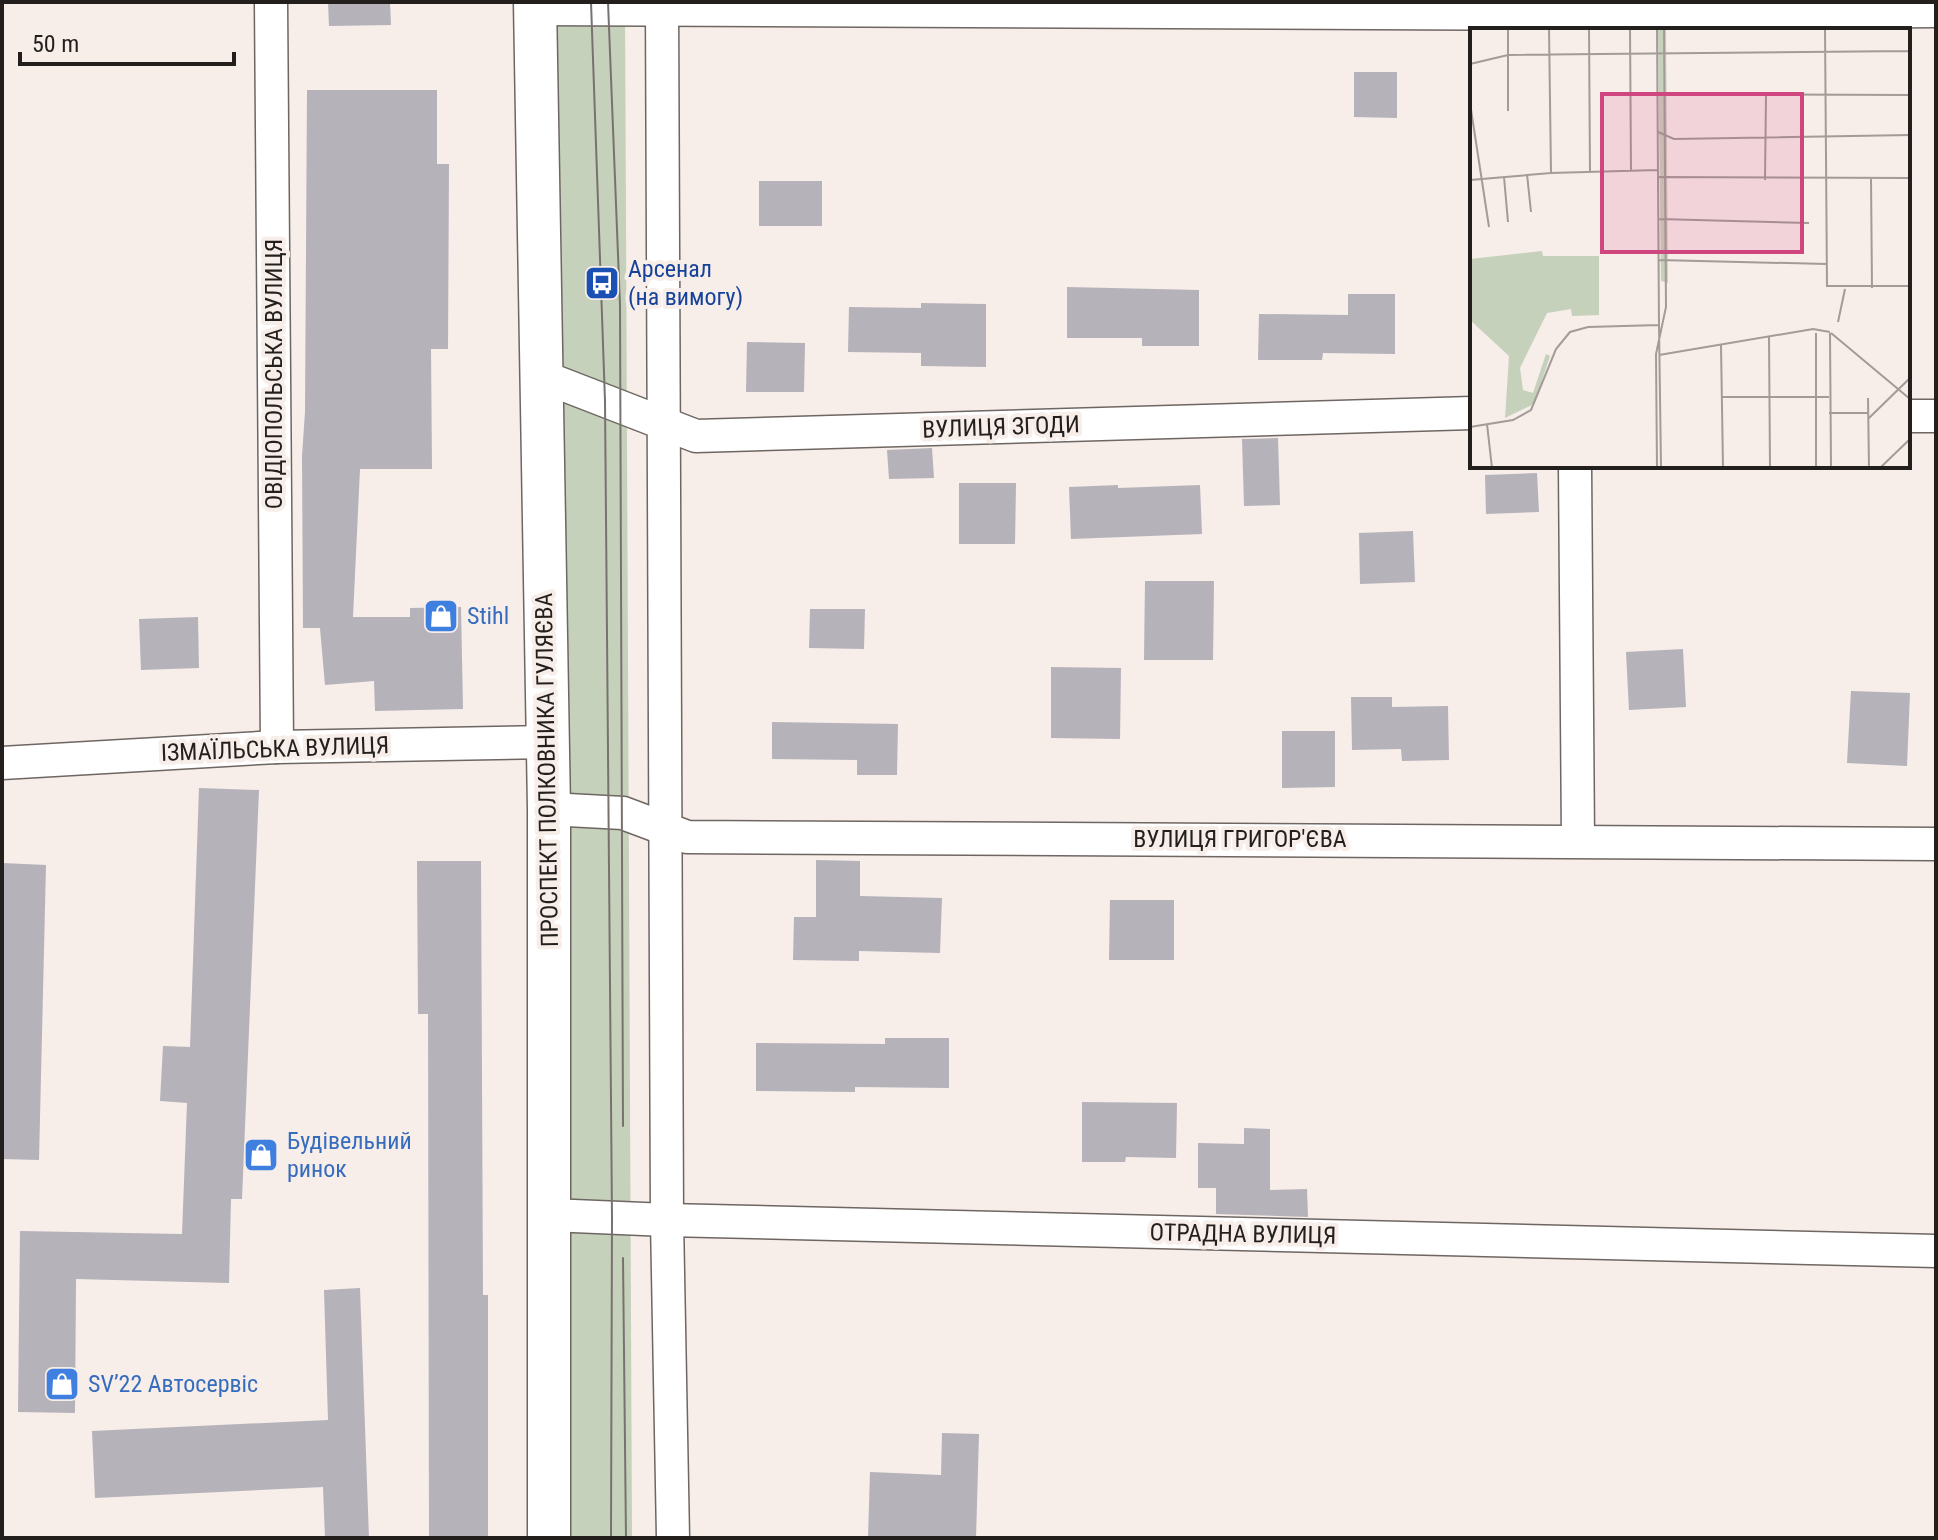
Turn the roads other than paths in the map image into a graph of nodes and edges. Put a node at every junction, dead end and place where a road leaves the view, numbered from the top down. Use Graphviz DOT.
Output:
graph roads {
  1 [pos="271,2"];
  2 [pos="662,5"];
  3 [pos="535,6"];
  4 [pos="1936,11"];
  5 [pos="1587,22"];
  6 [pos="541,376"];
  7 [pos="1470,413"];
  8 [pos="1910,416"];
  9 [pos="1936,416"];
  10 [pos="665,425"];
  11 [pos="1575,468"];
  12 [pos="548,742"];
  13 [pos="277,747"];
  14 [pos="2,763"];
  15 [pos="549,809"];
  16 [pos="667,830"];
  17 [pos="1578,841"];
  18 [pos="1936,844"];
  19 [pos="550,1215"];
  20 [pos="667,1220"];
  21 [pos="1936,1251"];
  22 [pos="549,1538"];
  23 [pos="673,1538"];
  1 -- 13 [label="street, ОВІДІОПОЛЬСЬКА ВУЛИЦЯ"];
  2 -- 3 [label="street"];
  2 -- 5 [label="street"];
  2 -- 10 [label="street"];
  3 -- 6 [label="main road, ПРОСПЕКТ ПОЛКОВНИКА ГУЛЯЄВА"];
  4 -- 5 [label="street"];
  6 -- 10 [label="street, ВУЛИЦЯ ЗГОДИ"];
  6 -- 12 [label="main road, ПРОСПЕКТ ПОЛКОВНИКА ГУЛЯЄВА"];
  7 -- 10 [label="street, ВУЛИЦЯ ЗГОДИ"];
  8 -- 9 [label="street"];
  10 -- 16 [label="street"];
  11 -- 17 [label="street"];
  12 -- 13 [label="street, ІЗМАЇЛЬСЬКА ВУЛИЦЯ"];
  12 -- 15 [label="main road, ПРОСПЕКТ ПОЛКОВНИКА ГУЛЯЄВА"];
  13 -- 14 [label="street, ІЗМАЇЛЬСЬКА ВУЛИЦЯ"];
  15 -- 16 [label="street, ВУЛИЦЯ ГРИГОР'ЄВА"];
  15 -- 19 [label="main road, ПРОСПЕКТ ПОЛКОВНИКА ГУЛЯЄВА"];
  16 -- 17 [label="street, ВУЛИЦЯ ГРИГОР'ЄВА"];
  16 -- 20 [label="street"];
  17 -- 18 [label="street, ВУЛИЦЯ ГРИГОР'ЄВА"];
  19 -- 20 [label="street, ОТРАДНА ВУЛИЦЯ"];
  19 -- 22 [label="main road, ПРОСПЕКТ ПОЛКОВНИКА ГУЛЯЄВА"];
  20 -- 21 [label="street, ОТРАДНА ВУЛИЦЯ"];
  20 -- 23 [label="street"];
}
